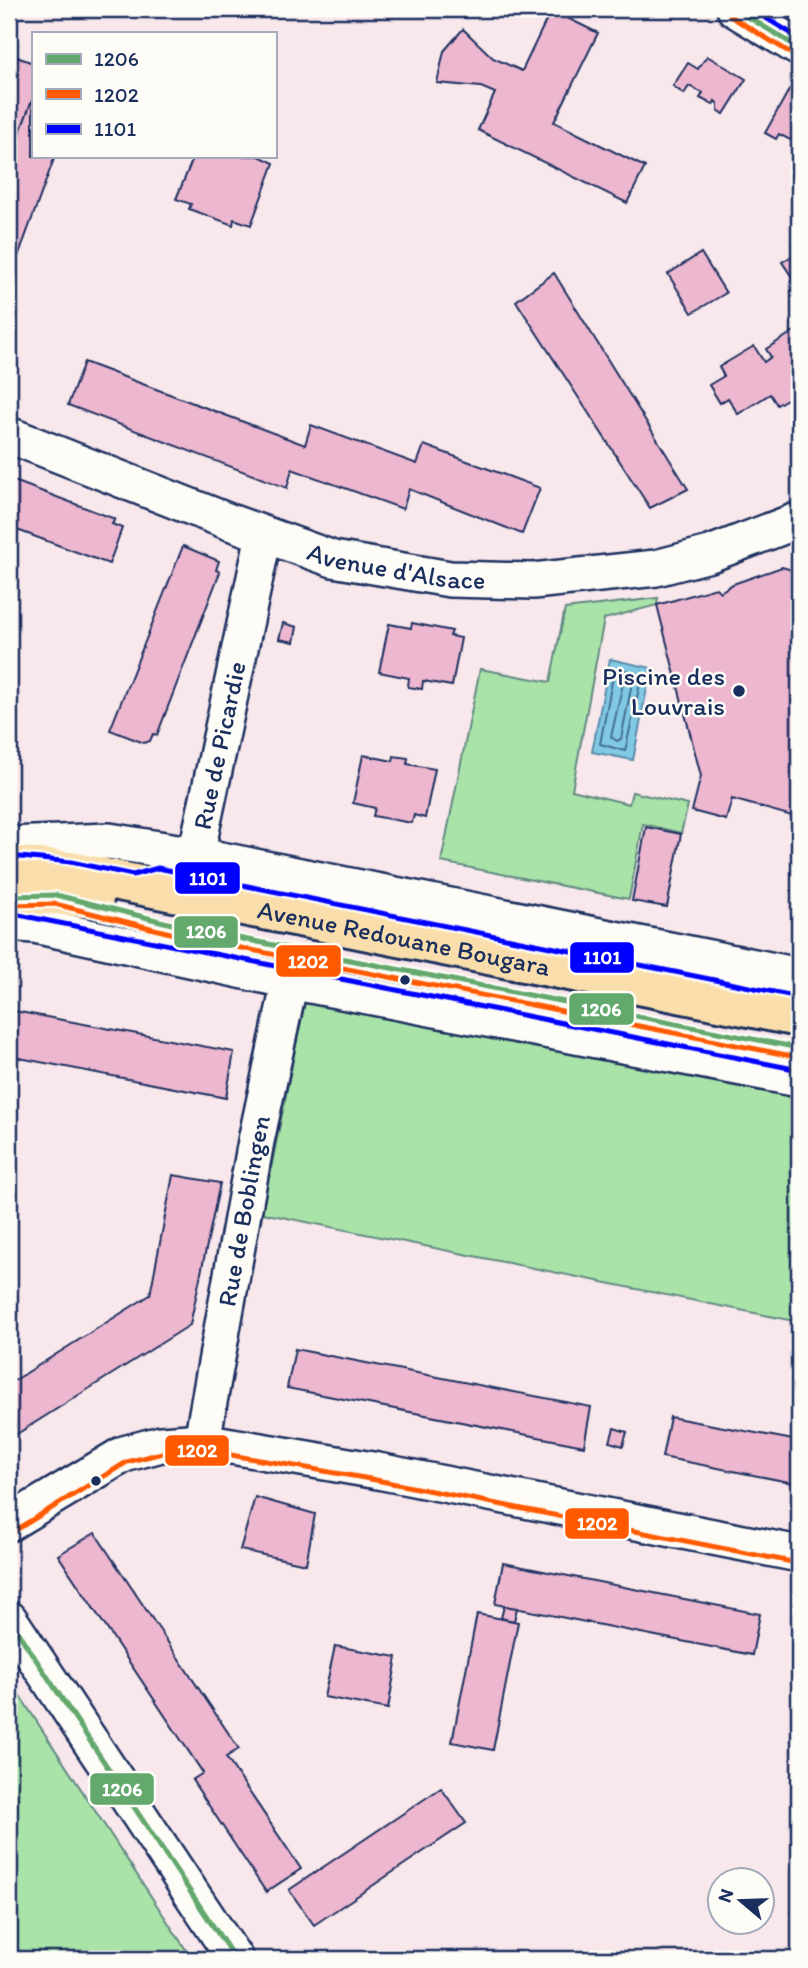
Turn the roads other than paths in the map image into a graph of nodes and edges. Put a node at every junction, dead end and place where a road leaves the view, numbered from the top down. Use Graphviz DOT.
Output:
graph roads {
  1 [pos="735,9"];
  2 [pos="799,48"];
  3 [pos="9,435"];
  4 [pos="799,520"];
  5 [pos="264,535"];
  6 [pos="9,845"];
  7 [pos="196,855"];
  8 [pos="9,865"];
  9 [pos="9,896"];
  10 [pos="9,923"];
  11 [pos="799,976"];
  12 [pos="290,981"];
  13 [pos="799,1017"];
  14 [pos="799,1040"];
  15 [pos="799,1079"];
  16 [pos="202,1441"];
  17 [pos="9,1522"];
  18 [pos="799,1554"];
  19 [pos="9,1619"];
  20 [pos="235,1959"];
  1 -- 2 [label="street"];
  3 -- 5 [label="street, Avenue d'Alsace"];
  4 -- 5 [label="street, Avenue d'Alsace"];
  5 -- 7 [label="street, Rue de Picardie"];
  6 -- 7 [label="street, Rue de Picardie"];
  7 -- 11 [label="street"];
  8 -- 13 [label="main road, Avenue Redouane Bougara"];
  9 -- 14 [label="main road, Avenue Redouane Bougara"];
  10 -- 12 [label="street"];
  12 -- 15 [label="street"];
  12 -- 16 [label="street, Rue de Boblingen"];
  16 -- 17 [label="street"];
  16 -- 18 [label="street"];
  19 -- 20 [label="street"];
}
